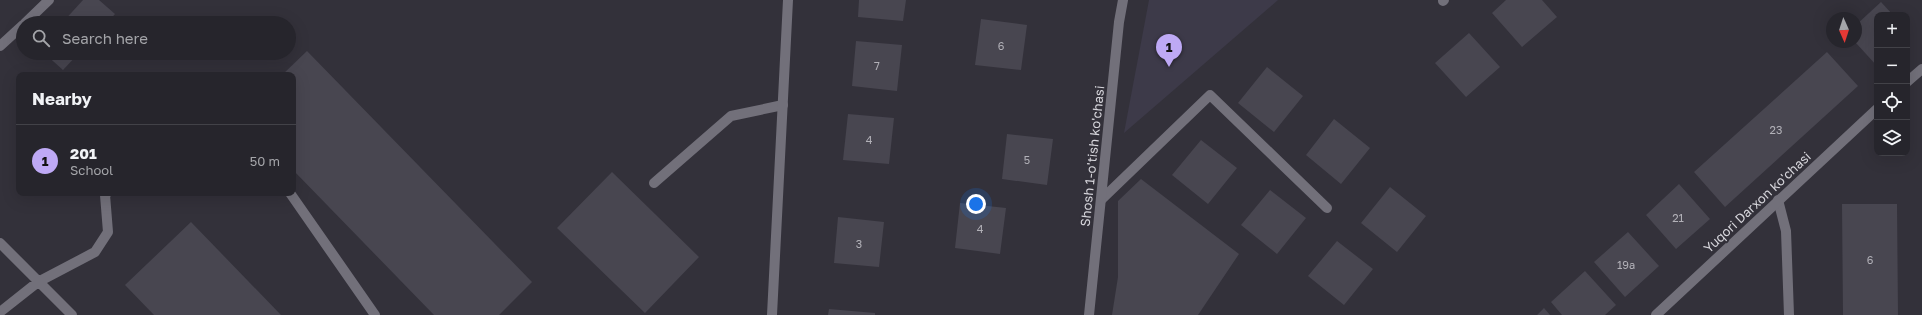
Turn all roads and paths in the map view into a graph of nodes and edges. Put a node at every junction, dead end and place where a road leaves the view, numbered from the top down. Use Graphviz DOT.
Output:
graph roads {
  1 [pos="49,0"];
  2 [pos="788,0"];
  3 [pos="1123,0"];
  4 [pos="32,16"];
  5 [pos="16,31"];
  6 [pos="0,46"];
  7 [pos="1922,69"];
  8 [pos="1910,79"];
  9 [pos="783,105"];
  10 [pos="1874,112"];
  11 [pos="654,183"];
  12 [pos="105,196"];
  13 [pos="292,196"];
  14 [pos="1101,200"];
  15 [pos="1778,200"];
  16 [pos="1327,208"];
  17 [pos="0,243"];
  18 [pos="38,282"];
  19 [pos="0,312"];
  20 [pos="72,315"];
  21 [pos="375,315"];
  22 [pos="772,315"];
  23 [pos="1089,315"];
  24 [pos="1656,315"];
  25 [pos="1789,315"];
  1 -- 4 [label="street"];
  2 -- 9 [label="street"];
  3 -- 14 [label="street, Shosh 1-o'tish ko'chasi"];
  5 -- 6 [label="street"];
  7 -- 8 [label="street"];
  9 -- 11 [label="street"];
  9 -- 22 [label="street"];
  10 -- 15 [label="street, Yuqori Darxon ko'chasi"];
  12 -- 18 [label="street"];
  13 -- 21 [label="street"];
  14 -- 16 [label="street"];
  14 -- 23 [label="street, Shosh 1-o'tish ko'chasi"];
  15 -- 24 [label="street, Yuqori Darxon ko'chasi"];
  15 -- 25 [label="street"];
  17 -- 18 [label="street"];
  18 -- 19 [label="street"];
  18 -- 20 [label="street"];
}
